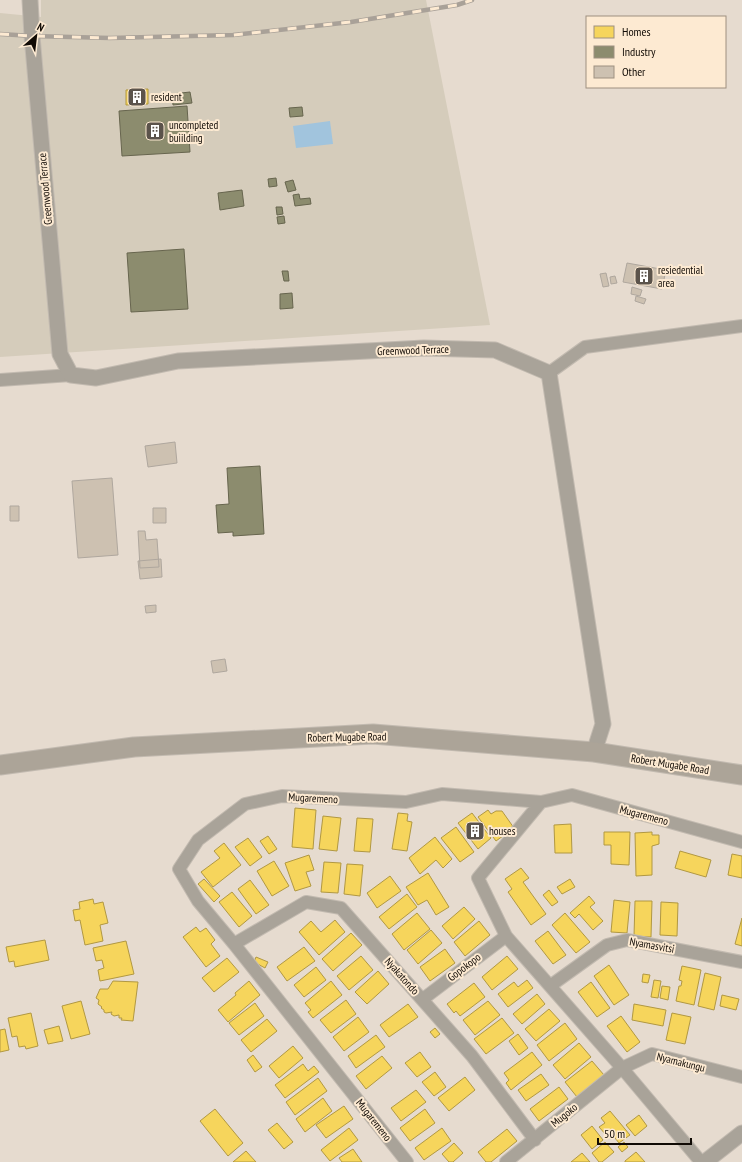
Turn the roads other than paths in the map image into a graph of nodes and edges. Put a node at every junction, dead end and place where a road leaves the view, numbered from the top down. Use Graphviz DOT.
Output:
graph roads {
  1 [pos="30,0"];
  2 [pos="742,326"];
  3 [pos="549,373"];
  4 [pos="71,375"];
  5 [pos="0,380"];
  6 [pos="594,752"];
  7 [pos="0,765"];
  8 [pos="742,775"];
  9 [pos="541,802"];
  10 [pos="742,842"];
  11 [pos="506,936"];
  12 [pos="234,944"];
  13 [pos="742,962"];
  14 [pos="550,986"];
  15 [pos="422,999"];
  16 [pos="622,1068"];
  17 [pos="742,1077"];
  18 [pos="742,1133"];
  19 [pos="535,1140"];
  20 [pos="407,1162"];
  21 [pos="506,1162"];
  22 [pos="701,1162"];
  23 [pos="705,1162"];
  1 -- 4 [label="street, Greenwood Terrace"];
  2 -- 3 [label="street"];
  3 -- 4 [label="street, Greenwood Terrace"];
  3 -- 6 [label="street"];
  4 -- 5 [label="street, Greenwood Terrace"];
  6 -- 7 [label="main road, Robert Mugabe Road"];
  6 -- 8 [label="main road, Robert Mugabe Road"];
  9 -- 10 [label="street, Mugaremeno"];
  9 -- 11 [label="street"];
  9 -- 12 [label="street, Mugaremeno"];
  11 -- 14 [label="street"];
  11 -- 15 [label="street, Gopokopo"];
  12 -- 15 [label="street, Nyakatondo"];
  12 -- 20 [label="street, Mugaremeno"];
  13 -- 14 [label="street, Nyamasvitsi"];
  14 -- 16 [label="street"];
  15 -- 19 [label="street, Nyakatondo"];
  16 -- 17 [label="street, Nyamakungu"];
  16 -- 19 [label="street, Mugoko"];
  16 -- 22 [label="street"];
  18 -- 23 [label="street"];
  19 -- 21 [label="street, Mugoko"];
}
